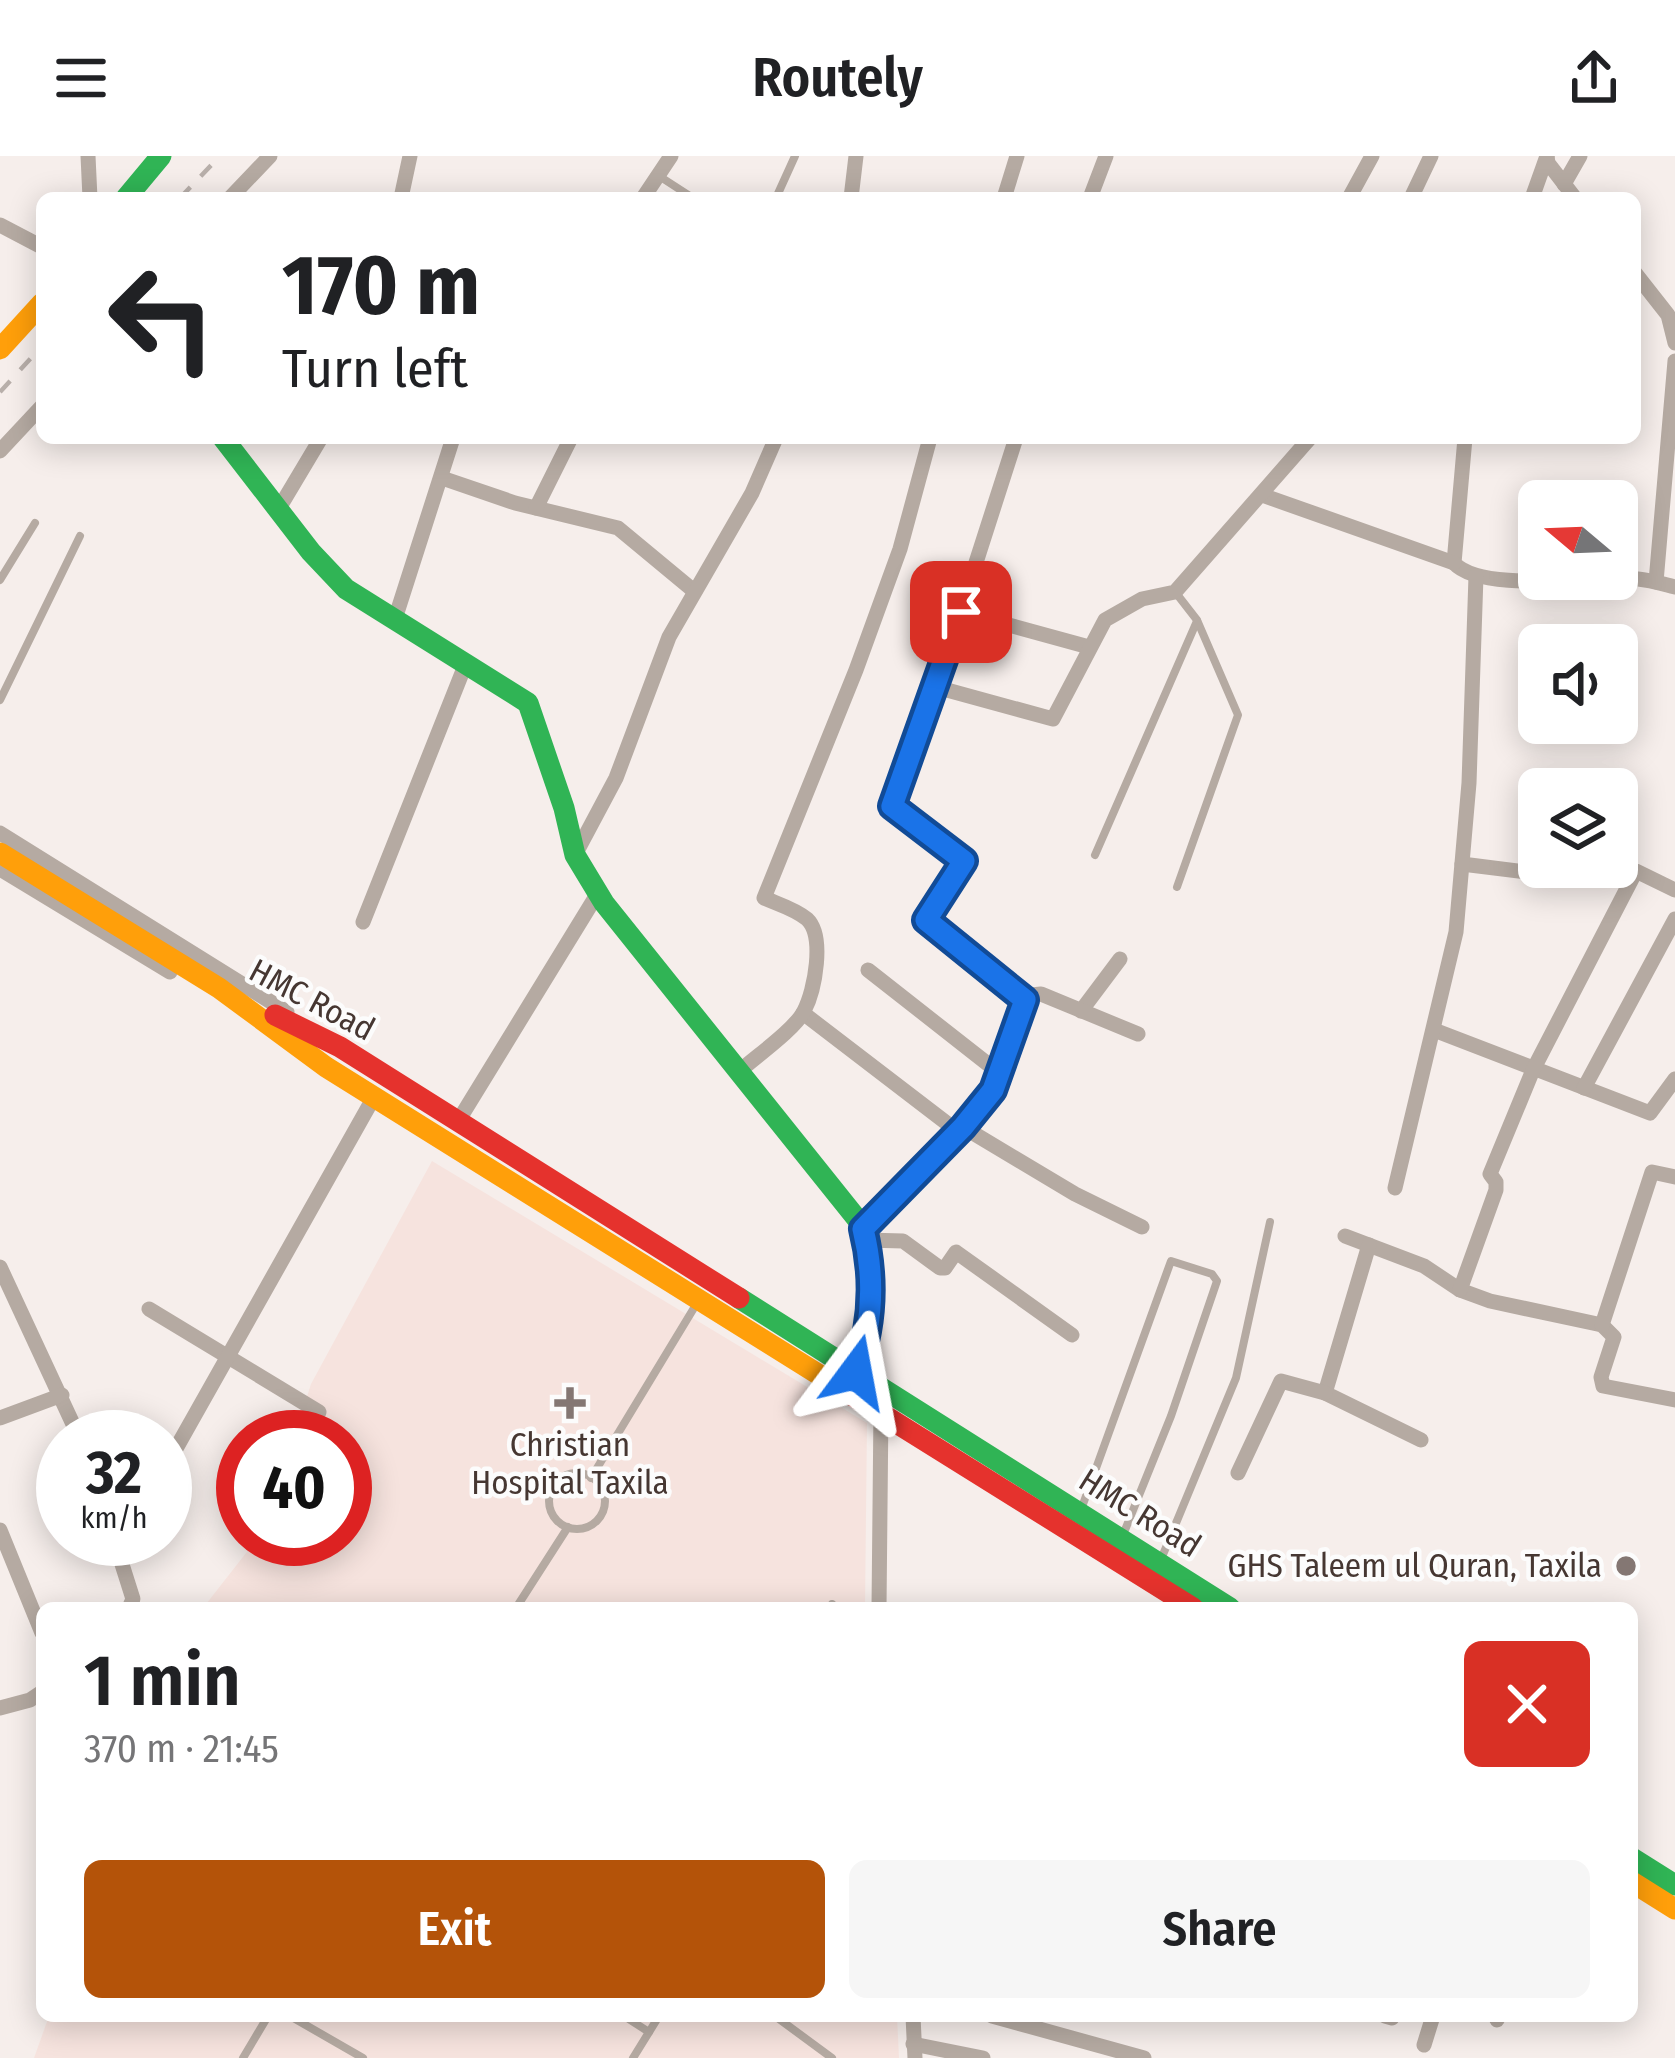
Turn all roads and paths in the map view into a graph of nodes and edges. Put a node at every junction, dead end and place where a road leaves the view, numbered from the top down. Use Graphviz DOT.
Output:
graph roads {
  1 [pos="88,156"];
  2 [pos="161,156"];
  3 [pos="270,156"];
  4 [pos="410,156"];
  5 [pos="671,156"];
  6 [pos="795,156"];
  7 [pos="856,156"];
  8 [pos="1017,156"];
  9 [pos="1106,156"];
  10 [pos="1372,156"];
  11 [pos="1431,156"];
  12 [pos="1547,156"];
  13 [pos="1580,156"];
  14 [pos="658,175"];
  15 [pos="1570,191"];
  16 [pos="90,192"];
  17 [pos="131,192"];
  18 [pos="236,192"];
  19 [pos="402,192"];
  20 [pos="647,192"];
  21 [pos="684,192"];
  22 [pos="779,192"];
  23 [pos="851,192"];
  24 [pos="1006,192"];
  25 [pos="1092,192"];
  26 [pos="1352,192"];
  27 [pos="1414,192"];
  28 [pos="1534,192"];
  29 [pos="0,225"];
  30 [pos="36,245"];
  31 [pos="1641,281"];
  32 [pos="36,310"];
  33 [pos="1675,343"];
  34 [pos="0,349"];
  35 [pos="1675,361"];
  36 [pos="36,412"];
  37 [pos="228,444"];
  38 [pos="317,444"];
  39 [pos="451,444"];
  40 [pos="569,444"];
  41 [pos="773,444"];
  42 [pos="928,444"];
  43 [pos="1014,444"];
  44 [pos="1305,444"];
  45 [pos="1464,444"];
  46 [pos="0,451"];
  47 [pos="442,478"];
  48 [pos="1262,495"];
  49 [pos="536,508"];
  50 [pos="278,510"];
  51 [pos="35,523"];
  52 [pos="80,536"];
  53 [pos="1454,563"];
  54 [pos="1476,576"];
  55 [pos="0,580"];
  56 [pos="1656,582"];
  57 [pos="1675,587"];
  58 [pos="694,591"];
  59 [pos="1175,592"];
  60 [pos="961,612"];
  61 [pos="394,619"];
  62 [pos="1197,620"];
  63 [pos="1089,647"];
  64 [pos="466,663"];
  65 [pos="936,687"];
  66 [pos="0,700"];
  67 [pos="0,833"];
  68 [pos="0,853"];
  69 [pos="574,855"];
  70 [pos="1095,855"];
  71 [pos="1462,864"];
  72 [pos="0,869"];
  73 [pos="1518,871"];
  74 [pos="1177,887"];
  75 [pos="1675,890"];
  76 [pos="598,893"];
  77 [pos="1675,920"];
  78 [pos="363,922"];
  79 [pos="1120,959"];
  80 [pos="868,970"];
  81 [pos="219,988"];
  82 [pos="1025,1000"];
  83 [pos="1081,1011"];
  84 [pos="803,1013"];
  85 [pos="1434,1030"];
  86 [pos="1138,1034"];
  87 [pos="340,1047"];
  88 [pos="326,1067"];
  89 [pos="741,1070"];
  90 [pos="1533,1070"];
  91 [pos="998,1072"];
  92 [pos="1675,1079"];
  93 [pos="1584,1088"];
  94 [pos="374,1096"];
  95 [pos="457,1123"];
  96 [pos="960,1129"];
  97 [pos="1675,1177"];
  98 [pos="1395,1188"];
  99 [pos="1270,1222"];
  100 [pos="1142,1227"];
  101 [pos="865,1235"];
  102 [pos="1346,1236"];
  103 [pos="1369,1245"];
  104 [pos="0,1267"];
  105 [pos="1460,1289"];
  106 [pos="705,1290"];
  107 [pos="149,1309"];
  108 [pos="1602,1325"];
  109 [pos="1072,1335"];
  110 [pos="228,1357"];
  111 [pos="856,1372"];
  112 [pos="881,1389"];
  113 [pos="1325,1393"];
  114 [pos="62,1395"];
  115 [pos="1675,1400"];
  116 [pos="68,1410"];
  117 [pos="316,1410"];
  118 [pos="881,1413"];
  119 [pos="0,1418"];
  120 [pos="192,1420"];
  121 [pos="1421,1440"];
  122 [pos="1238,1473"];
  123 [pos="591,1478"];
  124 [pos="1079,1514"];
  125 [pos="568,1527"];
  126 [pos="0,1530"];
  127 [pos="1121,1540"];
  128 [pos="1159,1564"];
  129 [pos="125,1566"];
  130 [pos="132,1602"];
  131 [pos="520,1602"];
  132 [pos="879,1602"];
  133 [pos="1183,1602"];
  134 [pos="1220,1602"];
  135 [pos="36,1618"];
  136 [pos="36,1696"];
  137 [pos="0,1708"];
  138 [pos="1638,1862"];
  139 [pos="1675,1885"];
  140 [pos="1638,1886"];
  141 [pos="1675,1909"];
  142 [pos="264,2022"];
  143 [pos="300,2022"];
  144 [pos="633,2022"];
  145 [pos="655,2022"];
  146 [pos="783,2022"];
  147 [pos="1014,2022"];
  148 [pos="1431,2022"];
  149 [pos="649,2032"];
  150 [pos="1424,2045"];
  151 [pos="914,2051"];
  152 [pos="243,2058"];
  153 [pos="363,2058"];
  154 [pos="633,2058"];
  155 [pos="832,2058"];
  156 [pos="983,2058"];
  157 [pos="1144,2058"];
  1 -- 16 [label="street"];
  2 -- 17 [label="main road"];
  3 -- 18 [label="street"];
  4 -- 19 [label="street"];
  5 -- 14 [label="street"];
  6 -- 22 [label="lane"];
  7 -- 23 [label="street"];
  8 -- 24 [label="street"];
  9 -- 25 [label="street"];
  10 -- 26 [label="street"];
  11 -- 27 [label="street"];
  12 -- 15 [label="street"];
  12 -- 28 [label="street"];
  13 -- 15 [label="street"];
  14 -- 20 [label="street"];
  14 -- 21 [label="lane"];
  29 -- 30 [label="street"];
  31 -- 33 [label="street"];
  32 -- 34 [label="main road"];
  35 -- 56 [label="street"];
  36 -- 46 [label="street"];
  37 -- 50 [label="main road"];
  38 -- 50 [label="street"];
  39 -- 47 [label="street"];
  40 -- 49 [label="street"];
  41 -- 58 [label="street"];
  42 -- 84 [label="street"];
  43 -- 60 [label="street"];
  44 -- 48 [label="street"];
  45 -- 53 [label="street"];
  47 -- 49 [label="street"];
  47 -- 61 [label="street"];
  48 -- 53 [label="street"];
  48 -- 59 [label="street"];
  49 -- 58 [label="street"];
  50 -- 61 [label="main road"];
  51 -- 55 [label="lane"];
  52 -- 66 [label="lane"];
  53 -- 54 [label="street"];
  54 -- 56 [label="street"];
  54 -- 71 [label="street"];
  56 -- 57 [label="street"];
  58 -- 69 [label="street"];
  59 -- 62 [label="lane"];
  59 -- 63 [label="street"];
  60 -- 63 [label="street"];
  60 -- 65 [label="street"];
  61 -- 64 [label="main road"];
  62 -- 70 [label="lane"];
  62 -- 74 [label="lane"];
  63 -- 65 [label="street"];
  64 -- 69 [label="main road"];
  64 -- 78 [label="street"];
  65 -- 82 [label="street"];
  67 -- 87 [label="street"];
  68 -- 81 [label="main road"];
  69 -- 76 [label="main road"];
  71 -- 73 [label="street"];
  71 -- 85 [label="street"];
  72 -- 88 [label="street"];
  75 -- 90 [label="street"];
  76 -- 89 [label="main road"];
  76 -- 95 [label="street"];
  77 -- 93 [label="street"];
  79 -- 83 [label="street"];
  80 -- 91 [label="street"];
  81 -- 87 [label="main road, HMC Road"];
  81 -- 88 [label="main road, HMC Road"];
  82 -- 83 [label="street"];
  82 -- 91 [label="street"];
  83 -- 86 [label="street"];
  84 -- 89 [label="street"];
  84 -- 96 [label="street"];
  85 -- 90 [label="street"];
  85 -- 98 [label="street"];
  87 -- 95 [label="main road, HMC Road"];
  88 -- 94 [label="main road, HMC Road"];
  89 -- 101 [label="main road"];
  90 -- 93 [label="street"];
  90 -- 105 [label="street"];
  91 -- 96 [label="street"];
  92 -- 93 [label="street"];
  94 -- 106 [label="main road, HMC Road"];
  94 -- 110 [label="street"];
  95 -- 106 [label="main road, HMC Road"];
  96 -- 100 [label="street"];
  96 -- 101 [label="street"];
  97 -- 108 [label="street"];
  99 -- 128 [label="lane"];
  101 -- 109 [label="street"];
  101 -- 111 [label="main road"];
  102 -- 103 [label="street"];
  103 -- 105 [label="street"];
  103 -- 113 [label="street"];
  104 -- 114 [label="street"];
  105 -- 108 [label="street"];
  106 -- 111 [label="main road, HMC Road"];
  106 -- 118 [label="main road, HMC Road"];
  106 -- 123 [label="lane"];
  107 -- 110 [label="street"];
  108 -- 115 [label="street"];
  110 -- 117 [label="street"];
  110 -- 120 [label="street"];
  111 -- 112 [label="main road, HMC Road"];
  112 -- 118 [label="street"];
  112 -- 124 [label="main road, HMC Road"];
  113 -- 121 [label="street"];
  113 -- 122 [label="street"];
  114 -- 116 [label="street"];
  114 -- 119 [label="street"];
  118 -- 132 [label="street"];
  118 -- 133 [label="main road, HMC Road"];
  123 -- 125 [label="lane"];
  123 -- 125 [label="lane"];
  124 -- 127 [label="main road, HMC Road"];
  124 -- 127 [label="lane"];
  125 -- 131 [label="lane"];
  126 -- 135 [label="street"];
  127 -- 128 [label="main road, HMC Road"];
  128 -- 134 [label="main road, HMC Road"];
  129 -- 130 [label="street"];
  136 -- 137 [label="street"];
  138 -- 139 [label="main road"];
  140 -- 141 [label="main road"];
  142 -- 152 [label="lane"];
  143 -- 153 [label="lane"];
  144 -- 149 [label="lane"];
  145 -- 149 [label="lane"];
  146 -- 155 [label="lane"];
  147 -- 157 [label="street"];
  148 -- 150 [label="street"];
  149 -- 154 [label="lane"];
  151 -- 156 [label="street"];
}
